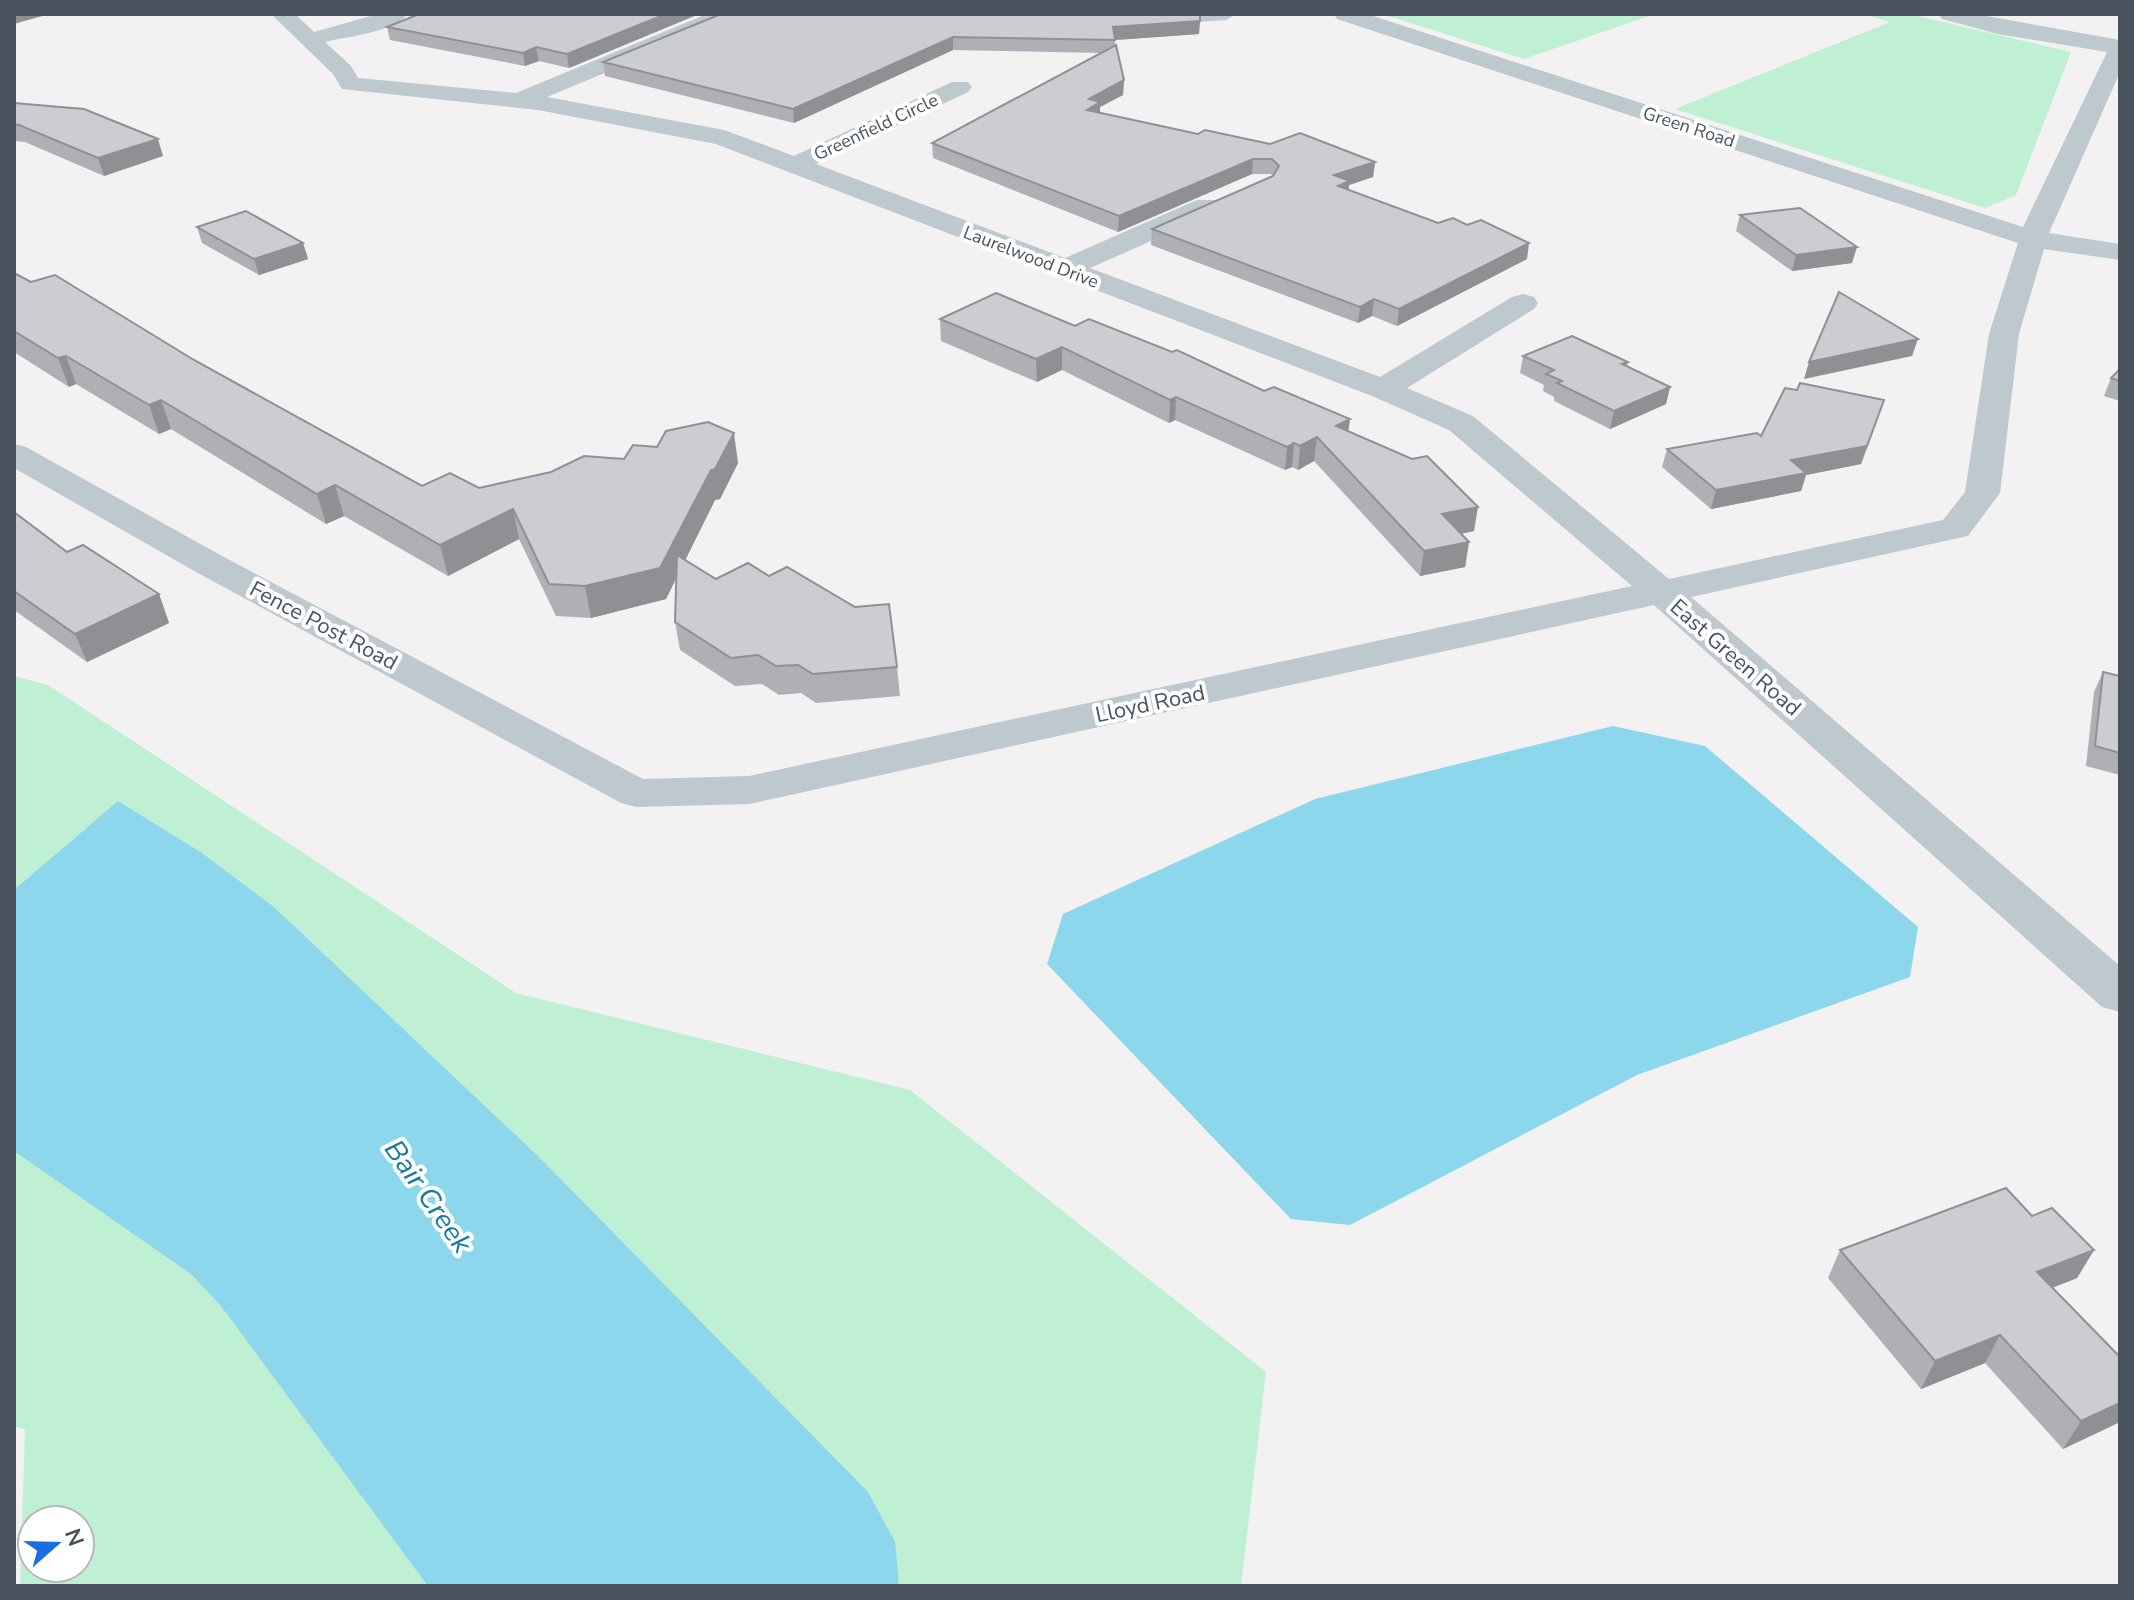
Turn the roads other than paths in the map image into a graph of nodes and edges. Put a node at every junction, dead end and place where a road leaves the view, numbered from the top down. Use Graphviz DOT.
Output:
graph roads {
  1 [pos="282,14"];
  2 [pos="397,14"];
  3 [pos="726,14"];
  4 [pos="1133,14"];
  5 [pos="1226,14"];
  6 [pos="1345,14"];
  7 [pos="1950,14"];
  8 [pos="308,40"];
  9 [pos="2120,47"];
  10 [pos="960,87"];
  11 [pos="520,100"];
  12 [pos="792,166"];
  13 [pos="1235,194"];
  14 [pos="2033,239"];
  15 [pos="2120,252"];
  16 [pos="1063,269"];
  17 [pos="1523,303"];
  18 [pos="1383,389"];
  19 [pos="14,454"];
  20 [pos="1662,592"];
  21 [pos="636,793"];
  22 [pos="2120,994"];
  1 -- 8 [label="street"];
  2 -- 8 [label="street"];
  3 -- 11 [label="street"];
  4 -- 5 [label="street"];
  6 -- 14 [label="street, Green Road"];
  7 -- 9 [label="street"];
  8 -- 11 [label="street, Laurelwood Drive"];
  9 -- 14 [label="street, East Green Road"];
  10 -- 12 [label="street, Greenfield Circle"];
  11 -- 12 [label="street, Laurelwood Drive"];
  12 -- 16 [label="street, Laurelwood Drive"];
  13 -- 16 [label="street"];
  14 -- 15 [label="street, Green Road"];
  14 -- 20 [label="street, East Green Road"];
  16 -- 18 [label="street, Laurelwood Drive"];
  17 -- 18 [label="street"];
  18 -- 20 [label="street, Laurelwood Drive"];
  19 -- 21 [label="street, Fence Post Road"];
  20 -- 21 [label="street, Lloyd Road"];
  20 -- 22 [label="street, East Green Road"];
}
